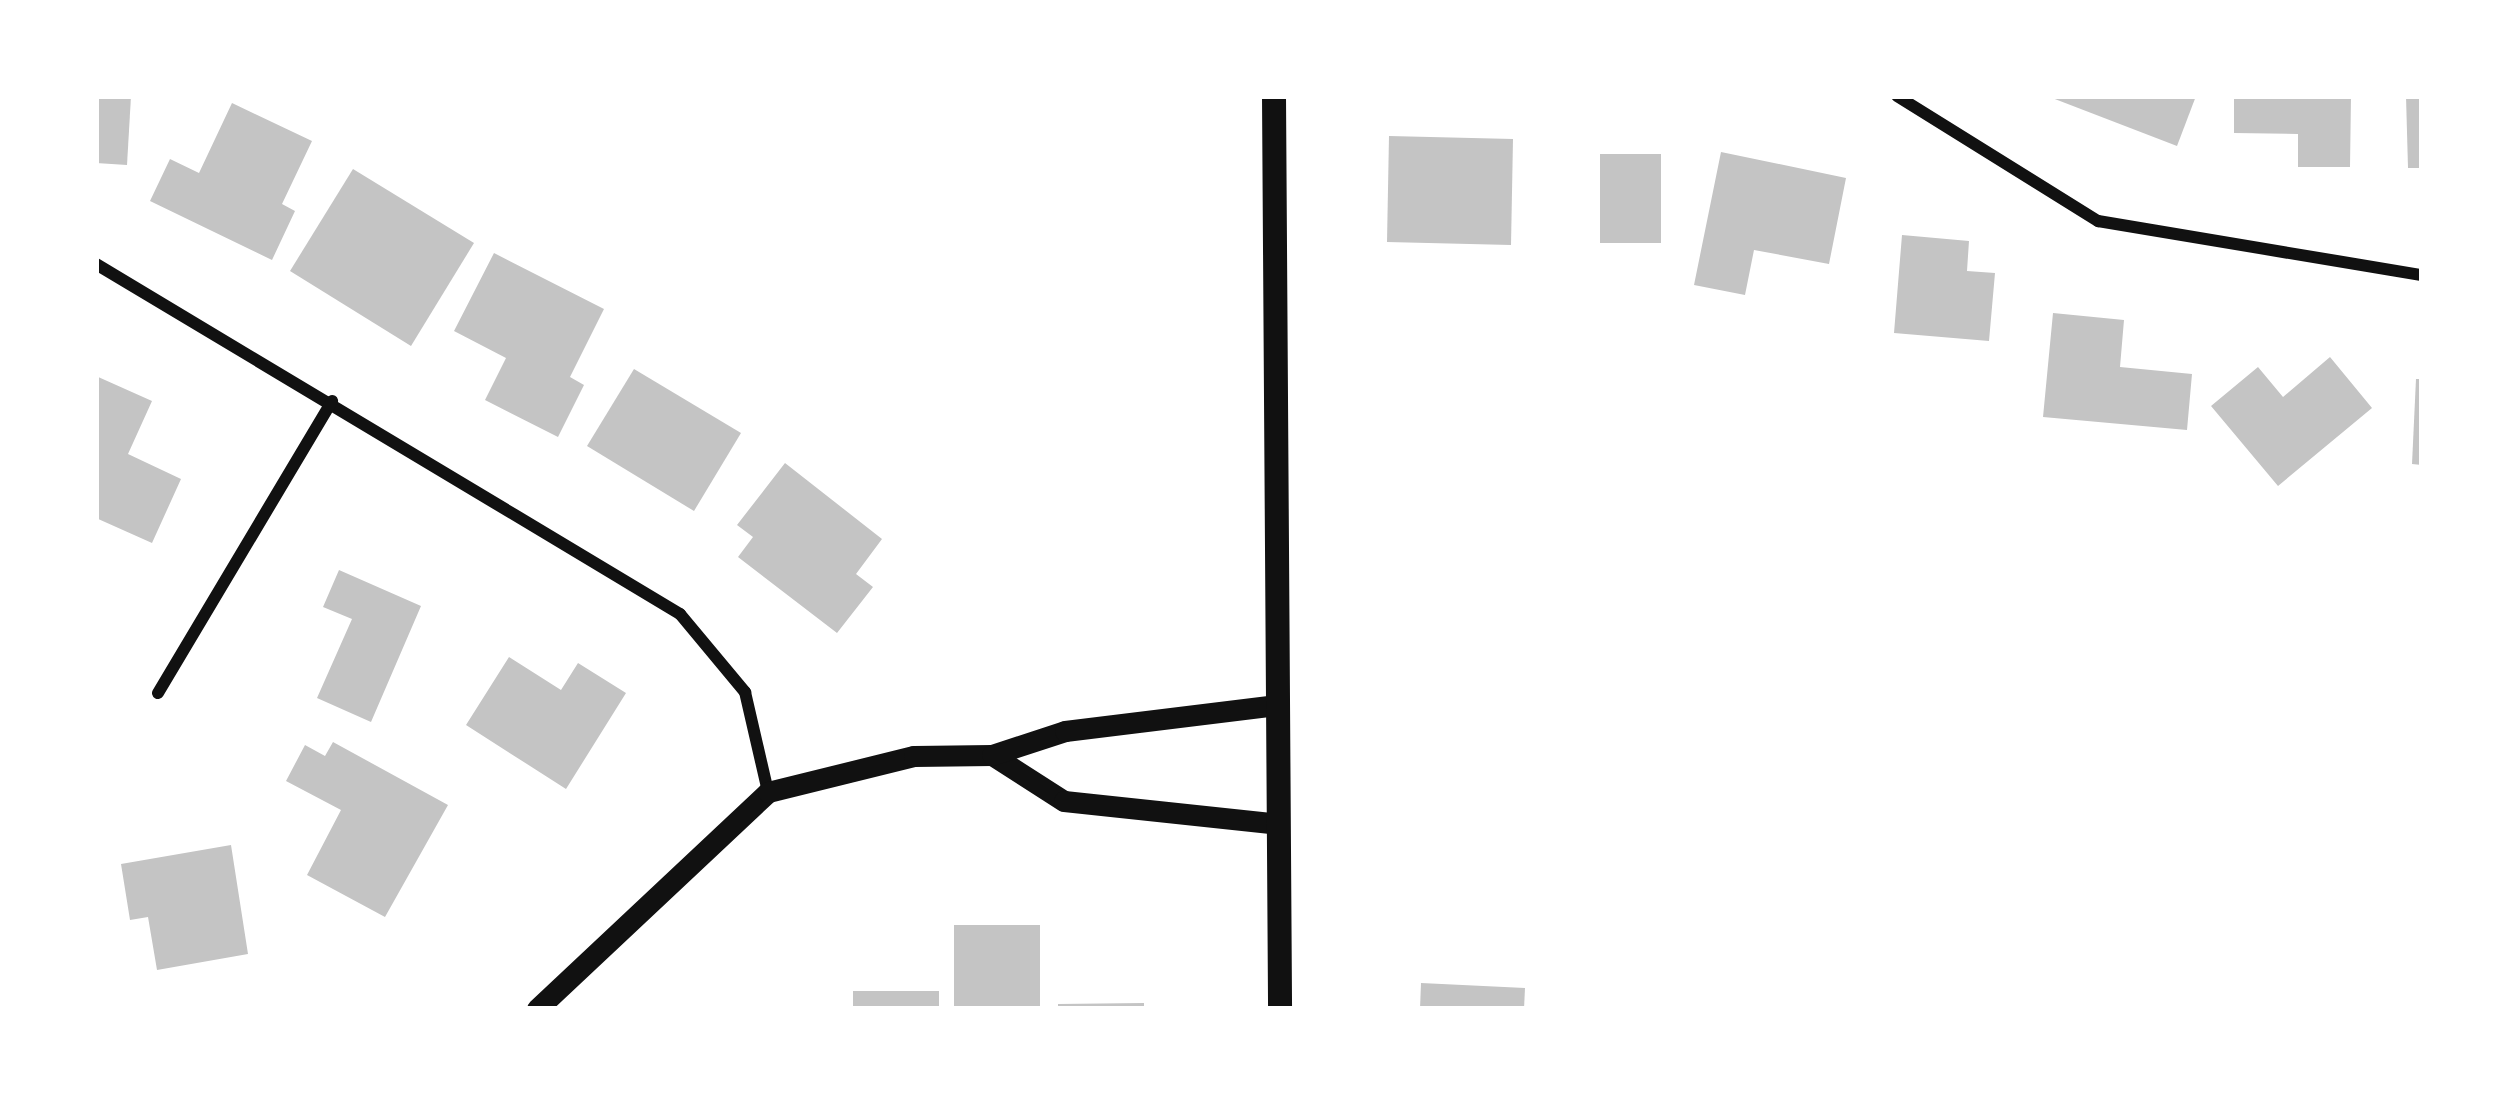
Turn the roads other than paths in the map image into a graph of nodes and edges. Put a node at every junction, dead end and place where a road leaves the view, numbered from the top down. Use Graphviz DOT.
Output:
graph roads {
  1 [pos="1274,96"];
  2 [pos="1897,96"];
  3 [pos="96,264"];
  4 [pos="2422,275"];
  5 [pos="332,401"];
  6 [pos="158,693"];
  7 [pos="1277,705"];
  8 [pos="992,755"];
  9 [pos="768,793"];
  10 [pos="1279,824"];
  11 [pos="536,1009"];
  12 [pos="1280,1009"];
  1 -- 7 [label="main road"];
  2 -- 4 [label="street"];
  3 -- 5 [label="street"];
  5 -- 6 [label="street"];
  5 -- 9 [label="street"];
  7 -- 8 [label="street"];
  7 -- 10 [label="main road"];
  8 -- 9 [label="street"];
  8 -- 10 [label="street"];
  9 -- 11 [label="street"];
  10 -- 12 [label="main road"];
}
